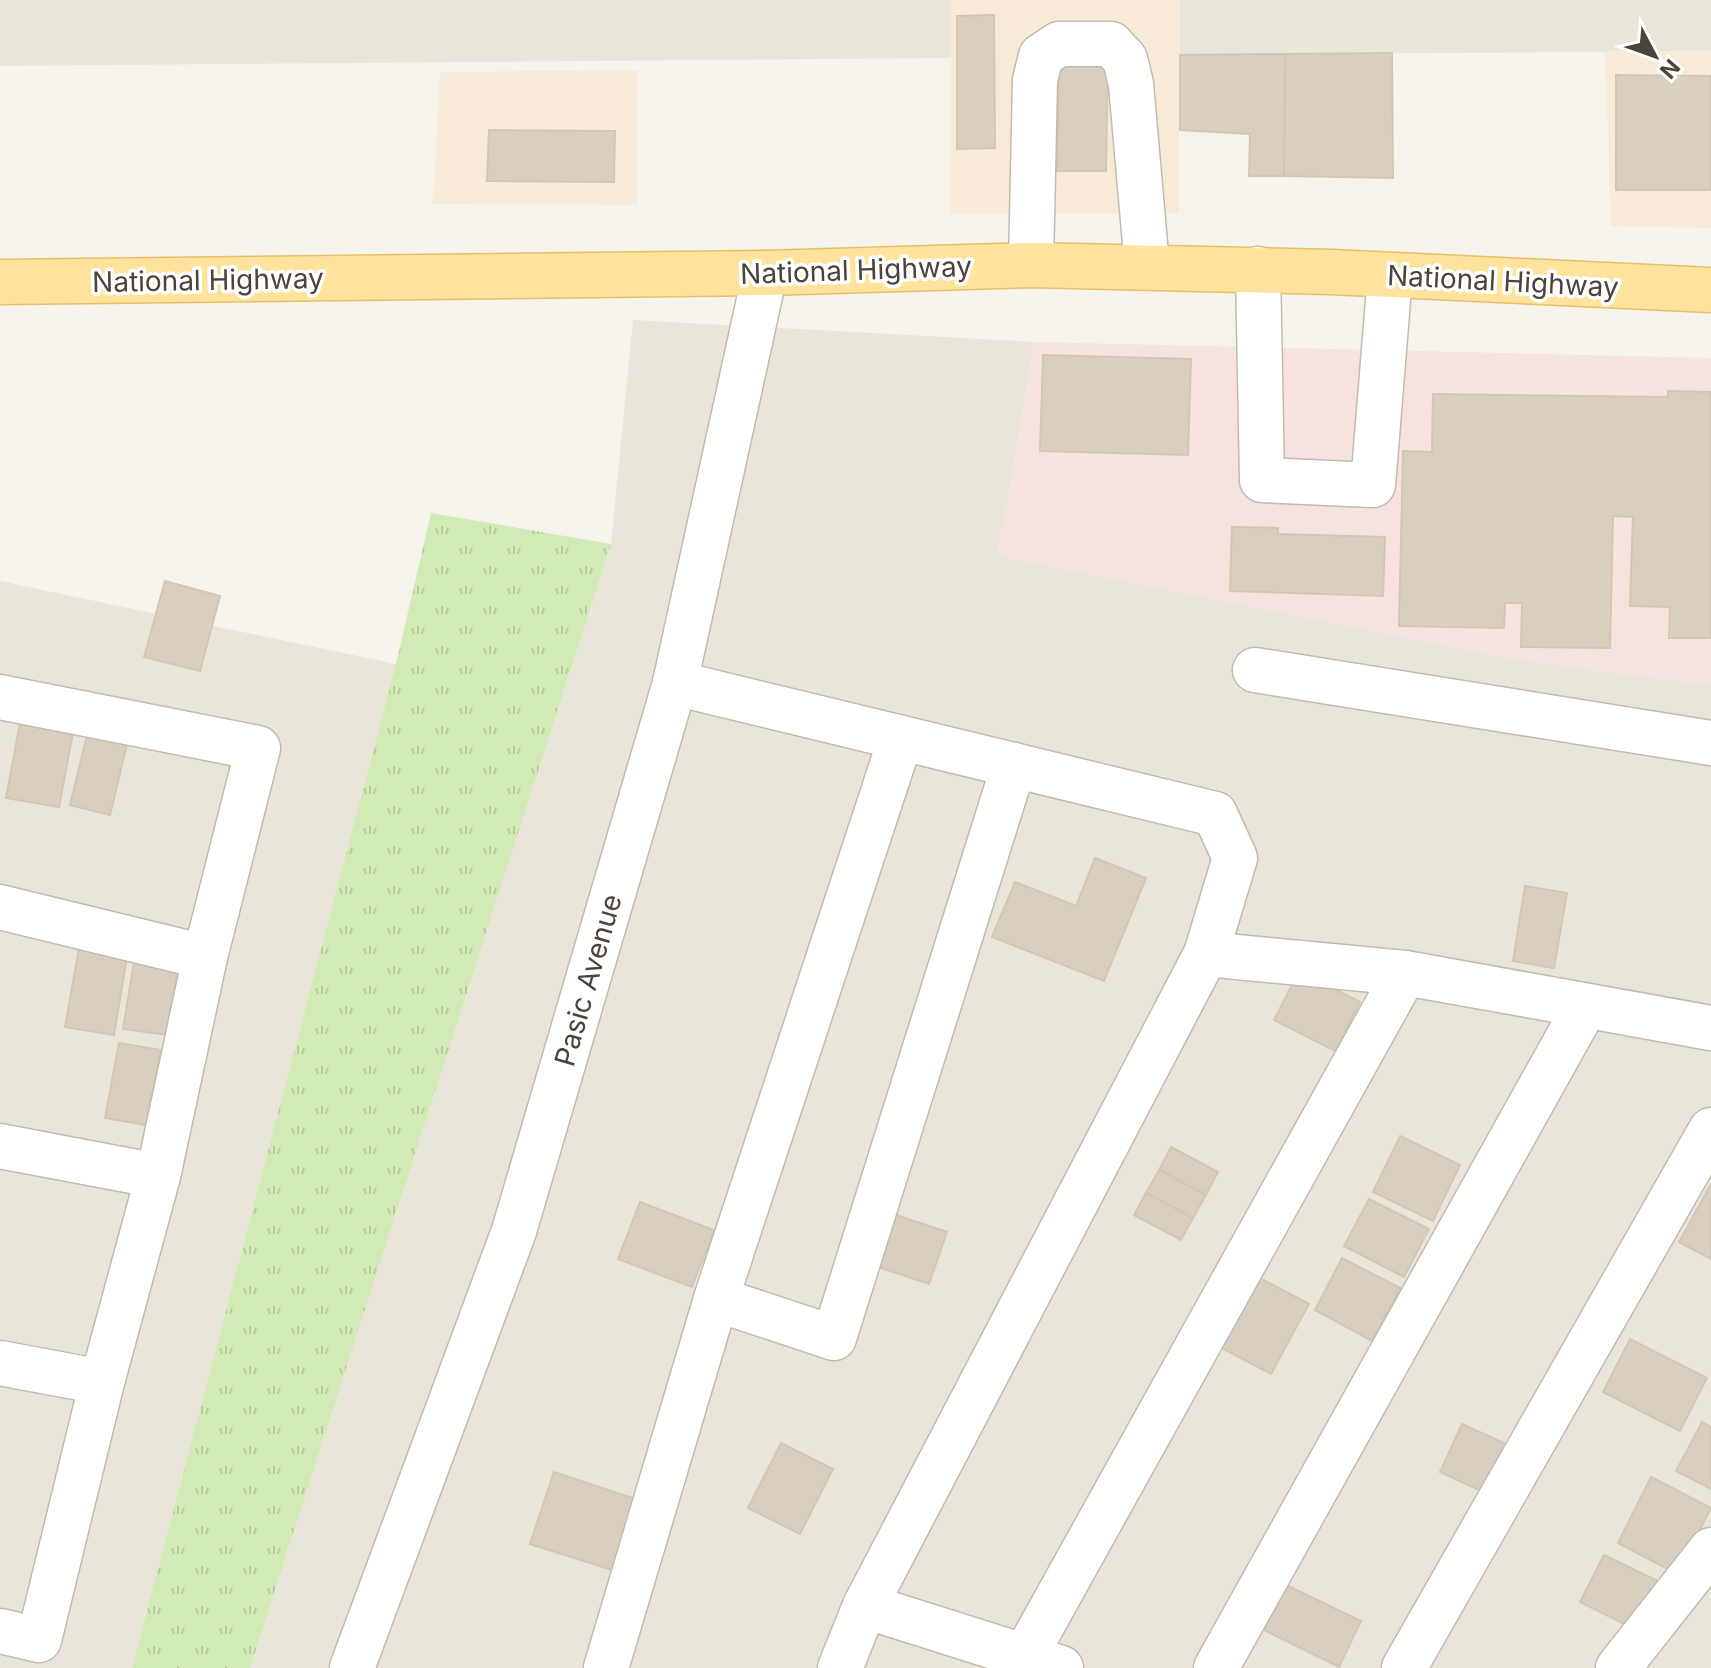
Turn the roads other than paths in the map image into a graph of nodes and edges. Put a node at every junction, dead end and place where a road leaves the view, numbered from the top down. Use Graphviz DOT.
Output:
graph roads {
  1 [pos="1031,265"];
  2 [pos="1147,266"];
  3 [pos="1258,269"];
  4 [pos="765,273"];
  5 [pos="1390,276"];
  6 [pos="0,282"];
  7 [pos="1711,290"];
  8 [pos="1255,670"];
  9 [pos="675,683"];
  10 [pos="0,697"];
  11 [pos="901,738"];
  12 [pos="1711,743"];
  13 [pos="1014,765"];
  14 [pos="0,907"];
  15 [pos="1206,954"];
  16 [pos="205,957"];
  17 [pos="1405,973"];
  18 [pos="1585,1007"];
  19 [pos="1711,1028"];
  20 [pos="1711,1130"];
  21 [pos="0,1146"];
  22 [pos="158,1176"];
  23 [pos="716,1299"];
  24 [pos="0,1363"];
  25 [pos="102,1382"];
  26 [pos="1711,1550"];
  27 [pos="865,1606"];
  28 [pos="0,1631"];
  29 [pos="1043,1662"];
  30 [pos="352,1668"];
  31 [pos="606,1668"];
  32 [pos="840,1668"];
  33 [pos="1216,1668"];
  34 [pos="1404,1668"];
  35 [pos="1618,1668"];
  1 -- 2 [label="main road, National Highway"];
  1 -- 2 [label="street"];
  1 -- 4 [label="main road, National Highway"];
  2 -- 3 [label="main road, National Highway"];
  3 -- 5 [label="main road, National Highway"];
  3 -- 5 [label="street"];
  4 -- 6 [label="main road, National Highway"];
  4 -- 9 [label="street, Pasic Avenue"];
  5 -- 7 [label="main road, National Highway"];
  8 -- 12 [label="street"];
  9 -- 11 [label="street"];
  9 -- 30 [label="street, Pasic Avenue"];
  10 -- 16 [label="street"];
  11 -- 13 [label="street"];
  11 -- 23 [label="street"];
  13 -- 15 [label="street"];
  13 -- 23 [label="street"];
  14 -- 16 [label="street"];
  15 -- 17 [label="street"];
  15 -- 27 [label="street"];
  16 -- 22 [label="street"];
  17 -- 18 [label="street"];
  17 -- 29 [label="street"];
  18 -- 19 [label="street"];
  18 -- 33 [label="street"];
  20 -- 34 [label="street"];
  21 -- 22 [label="street"];
  22 -- 25 [label="street"];
  23 -- 31 [label="street"];
  24 -- 25 [label="street"];
  25 -- 28 [label="street"];
  26 -- 35 [label="street"];
  27 -- 29 [label="street"];
  27 -- 32 [label="street"];
}
